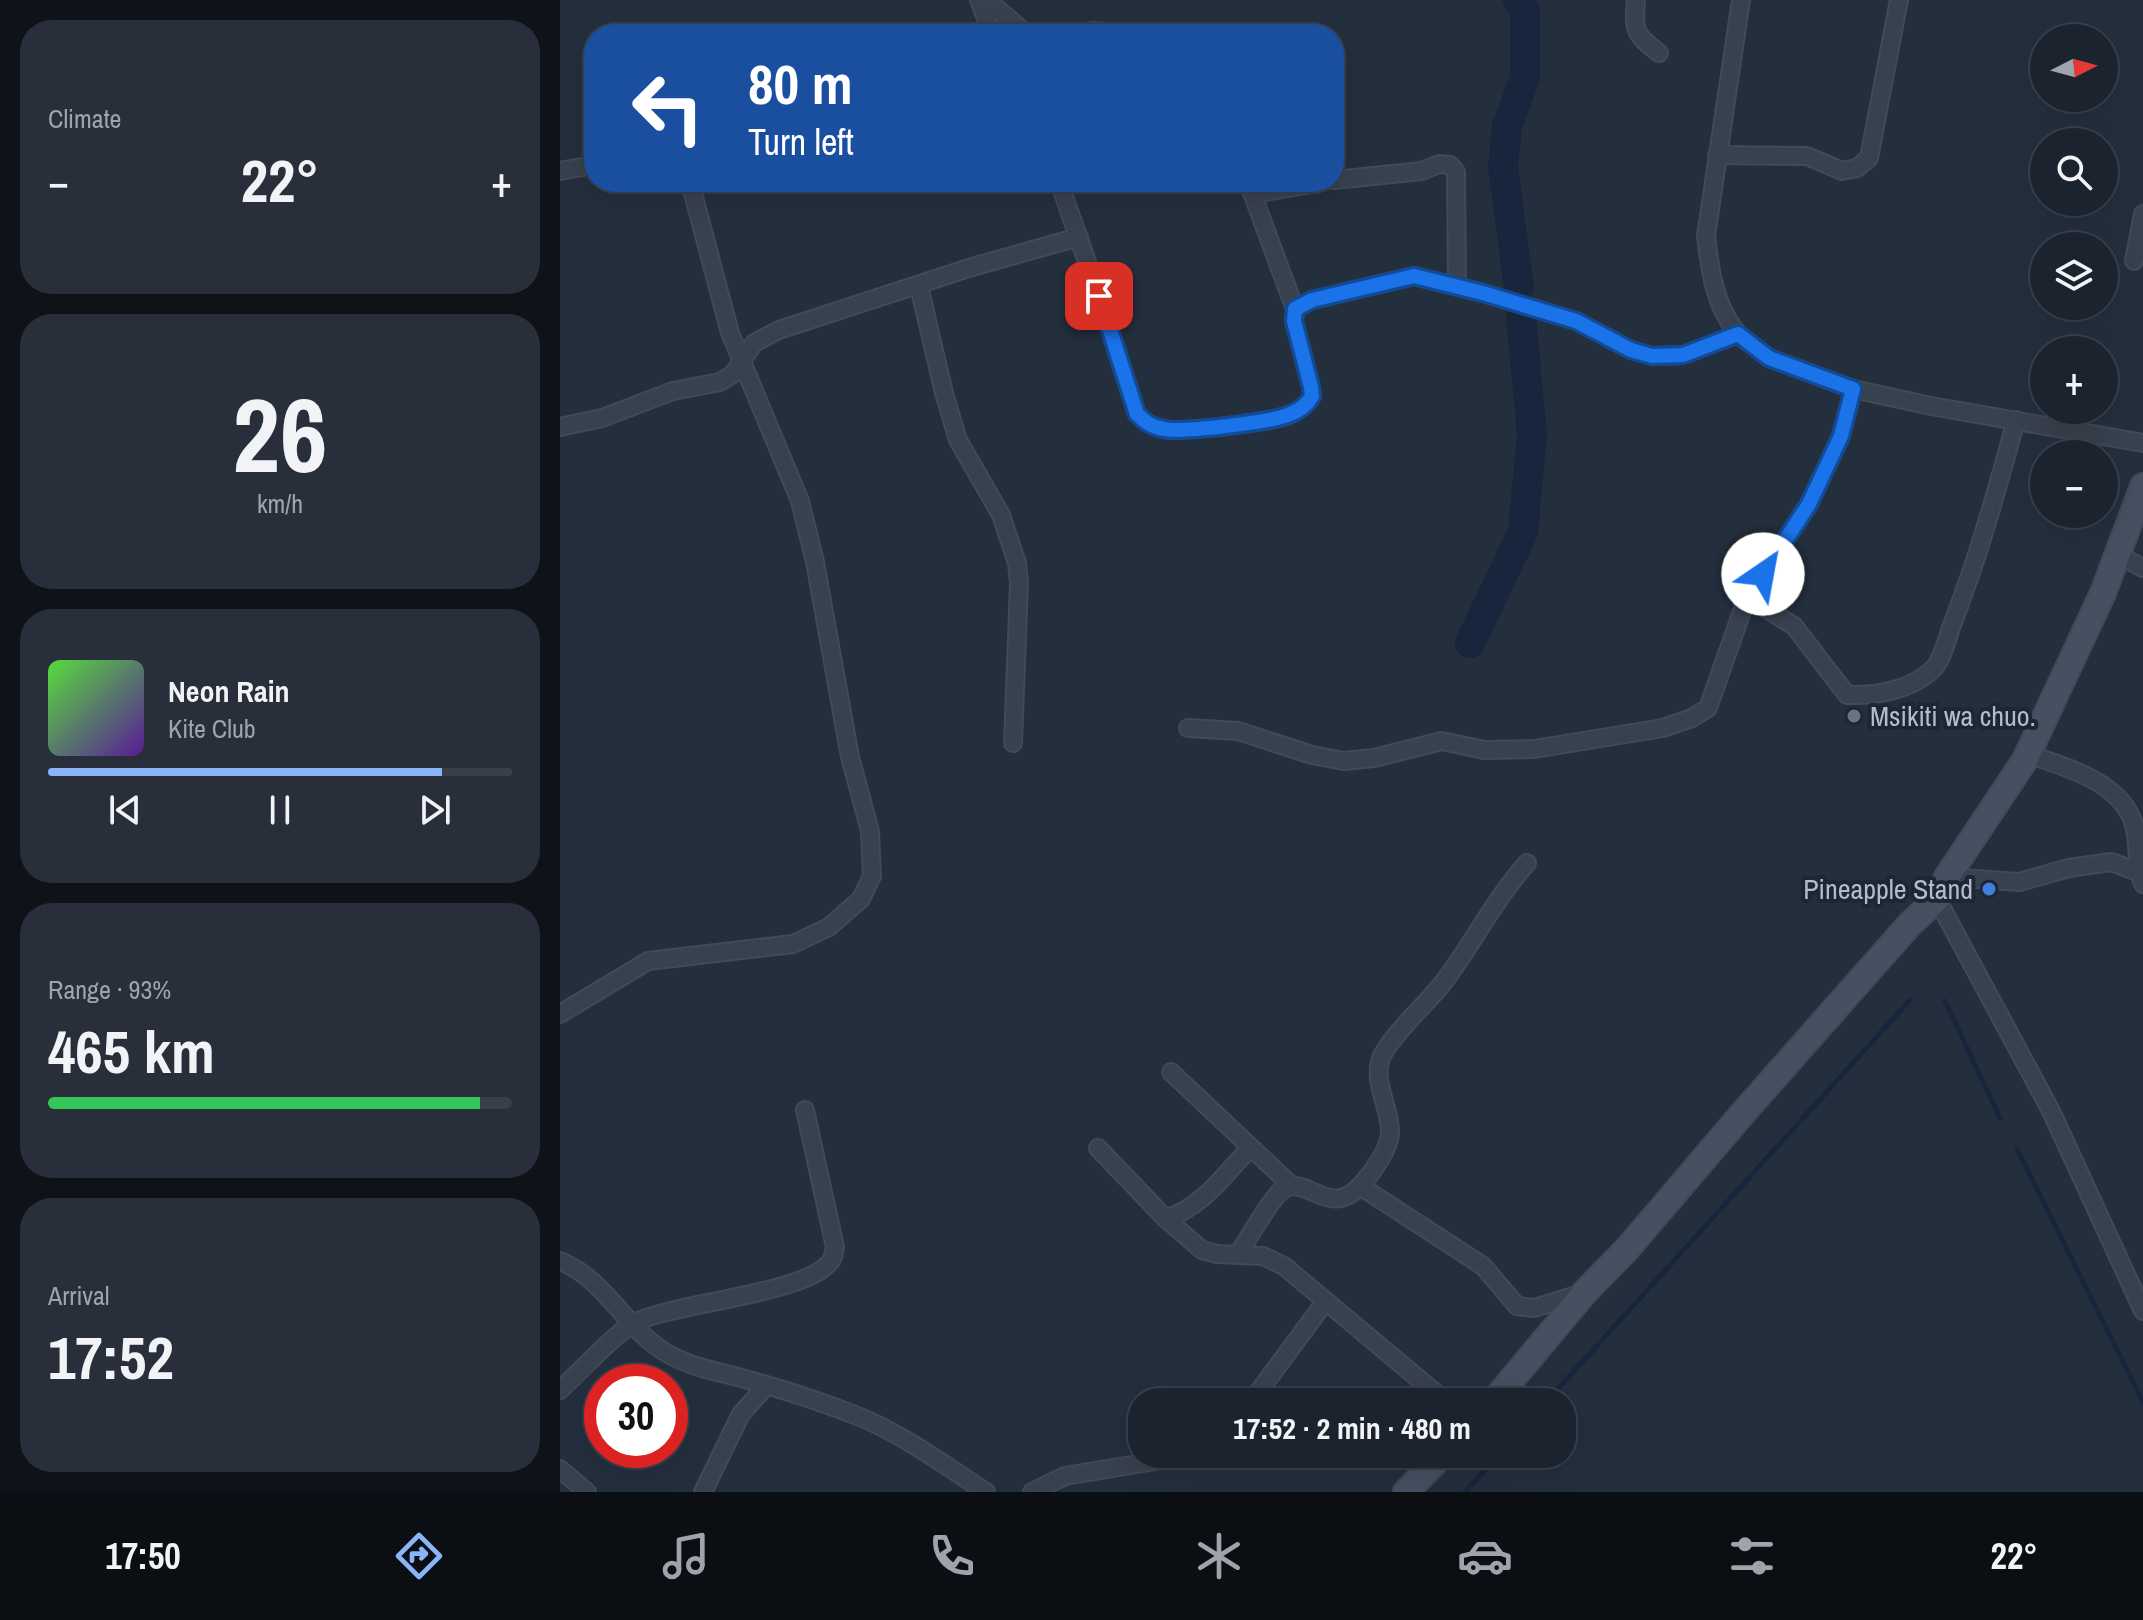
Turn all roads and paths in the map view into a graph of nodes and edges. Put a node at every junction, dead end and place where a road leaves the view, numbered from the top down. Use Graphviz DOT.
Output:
graph roads {
  1 [pos="979,0"];
  2 [pos="987,0"];
  3 [pos="1636,0"];
  4 [pos="1741,0"];
  5 [pos="1899,0"];
  6 [pos="988,24"];
  7 [pos="1015,24"];
  8 [pos="1659,53"];
  9 [pos="1717,155"];
  10 [pos="584,167"];
  11 [pos="560,171"];
  12 [pos="1344,179"];
  13 [pos="693,192"];
  14 [pos="1063,192"];
  15 [pos="1251,192"];
  16 [pos="2143,214"];
  17 [pos="1079,237"];
  18 [pos="2134,261"];
  19 [pos="919,286"];
  20 [pos="1457,286"];
  21 [pos="1295,309"];
  22 [pos="730,333"];
  23 [pos="1738,334"];
  24 [pos="754,343"];
  25 [pos="741,363"];
  26 [pos="1853,389"];
  27 [pos="2016,420"];
  28 [pos="560,427"];
  29 [pos="2143,443"];
  30 [pos="2143,486"];
  31 [pos="2116,554"];
  32 [pos="2143,568"];
  33 [pos="1747,597"];
  34 [pos="1188,728"];
  35 [pos="1013,743"];
  36 [pos="2027,754"];
  37 [pos="1527,863"];
  38 [pos="2141,878"];
  39 [pos="1942,888"];
  40 [pos="560,1014"];
  41 [pos="1171,1072"];
  42 [pos="805,1110"];
  43 [pos="1098,1148"];
  44 [pos="1249,1149"];
  45 [pos="1292,1186"];
  46 [pos="1360,1186"];
  47 [pos="1165,1218"];
  48 [pos="1239,1253"];
  49 [pos="560,1261"];
  50 [pos="1585,1292"];
  51 [pos="1325,1302"];
  52 [pos="2143,1311"];
  53 [pos="632,1324"];
  54 [pos="766,1386"];
  55 [pos="1261,1388"];
  56 [pos="1429,1388"];
  57 [pos="1505,1388"];
  58 [pos="560,1390"];
  59 [pos="1128,1466"];
  60 [pos="1429,1468"];
  61 [pos="560,1469"];
  62 [pos="587,1492"];
  63 [pos="703,1492"];
  64 [pos="986,1492"];
  65 [pos="1032,1492"];
  66 [pos="1406,1492"];
  1 -- 6 [label="street"];
  2 -- 7 [label="street"];
  3 -- 8 [label="street"];
  4 -- 9 [label="street"];
  5 -- 9 [label="street"];
  9 -- 23 [label="street"];
  10 -- 11 [label="street"];
  12 -- 20 [label="street"];
  13 -- 22 [label="street"];
  14 -- 17 [label="street"];
  15 -- 21 [label="street"];
  16 -- 18 [label="street"];
  17 -- 19 [label="street"];
  17 -- 21 [label="street"];
  19 -- 24 [label="street"];
  19 -- 35 [label="street"];
  20 -- 21 [label="street"];
  20 -- 23 [label="street"];
  22 -- 24 [label="street"];
  22 -- 25 [label="street"];
  23 -- 26 [label="street"];
  24 -- 25 [label="street"];
  25 -- 28 [label="street"];
  25 -- 40 [label="street"];
  26 -- 27 [label="street"];
  26 -- 33 [label="street"];
  27 -- 29 [label="street"];
  27 -- 33 [label="street"];
  30 -- 31 [label="main road"];
  31 -- 32 [label="street"];
  31 -- 36 [label="main road"];
  33 -- 34 [label="street"];
  36 -- 38 [label="street"];
  36 -- 39 [label="main road"];
  37 -- 46 [label="street"];
  38 -- 39 [label="street"];
  39 -- 50 [label="main road"];
  39 -- 52 [label="street"];
  41 -- 44 [label="street"];
  42 -- 53 [label="street"];
  43 -- 47 [label="street"];
  44 -- 45 [label="street"];
  44 -- 47 [label="street"];
  45 -- 46 [label="street"];
  45 -- 48 [label="street"];
  46 -- 50 [label="street"];
  47 -- 48 [label="street"];
  48 -- 51 [label="street"];
  49 -- 53 [label="street"];
  50 -- 57 [label="main road"];
  51 -- 55 [label="street"];
  51 -- 56 [label="street"];
  53 -- 54 [label="street"];
  53 -- 58 [label="street"];
  54 -- 63 [label="street"];
  54 -- 64 [label="street"];
  59 -- 65 [label="street"];
  60 -- 66 [label="main road"];
  61 -- 62 [label="street"];
}
